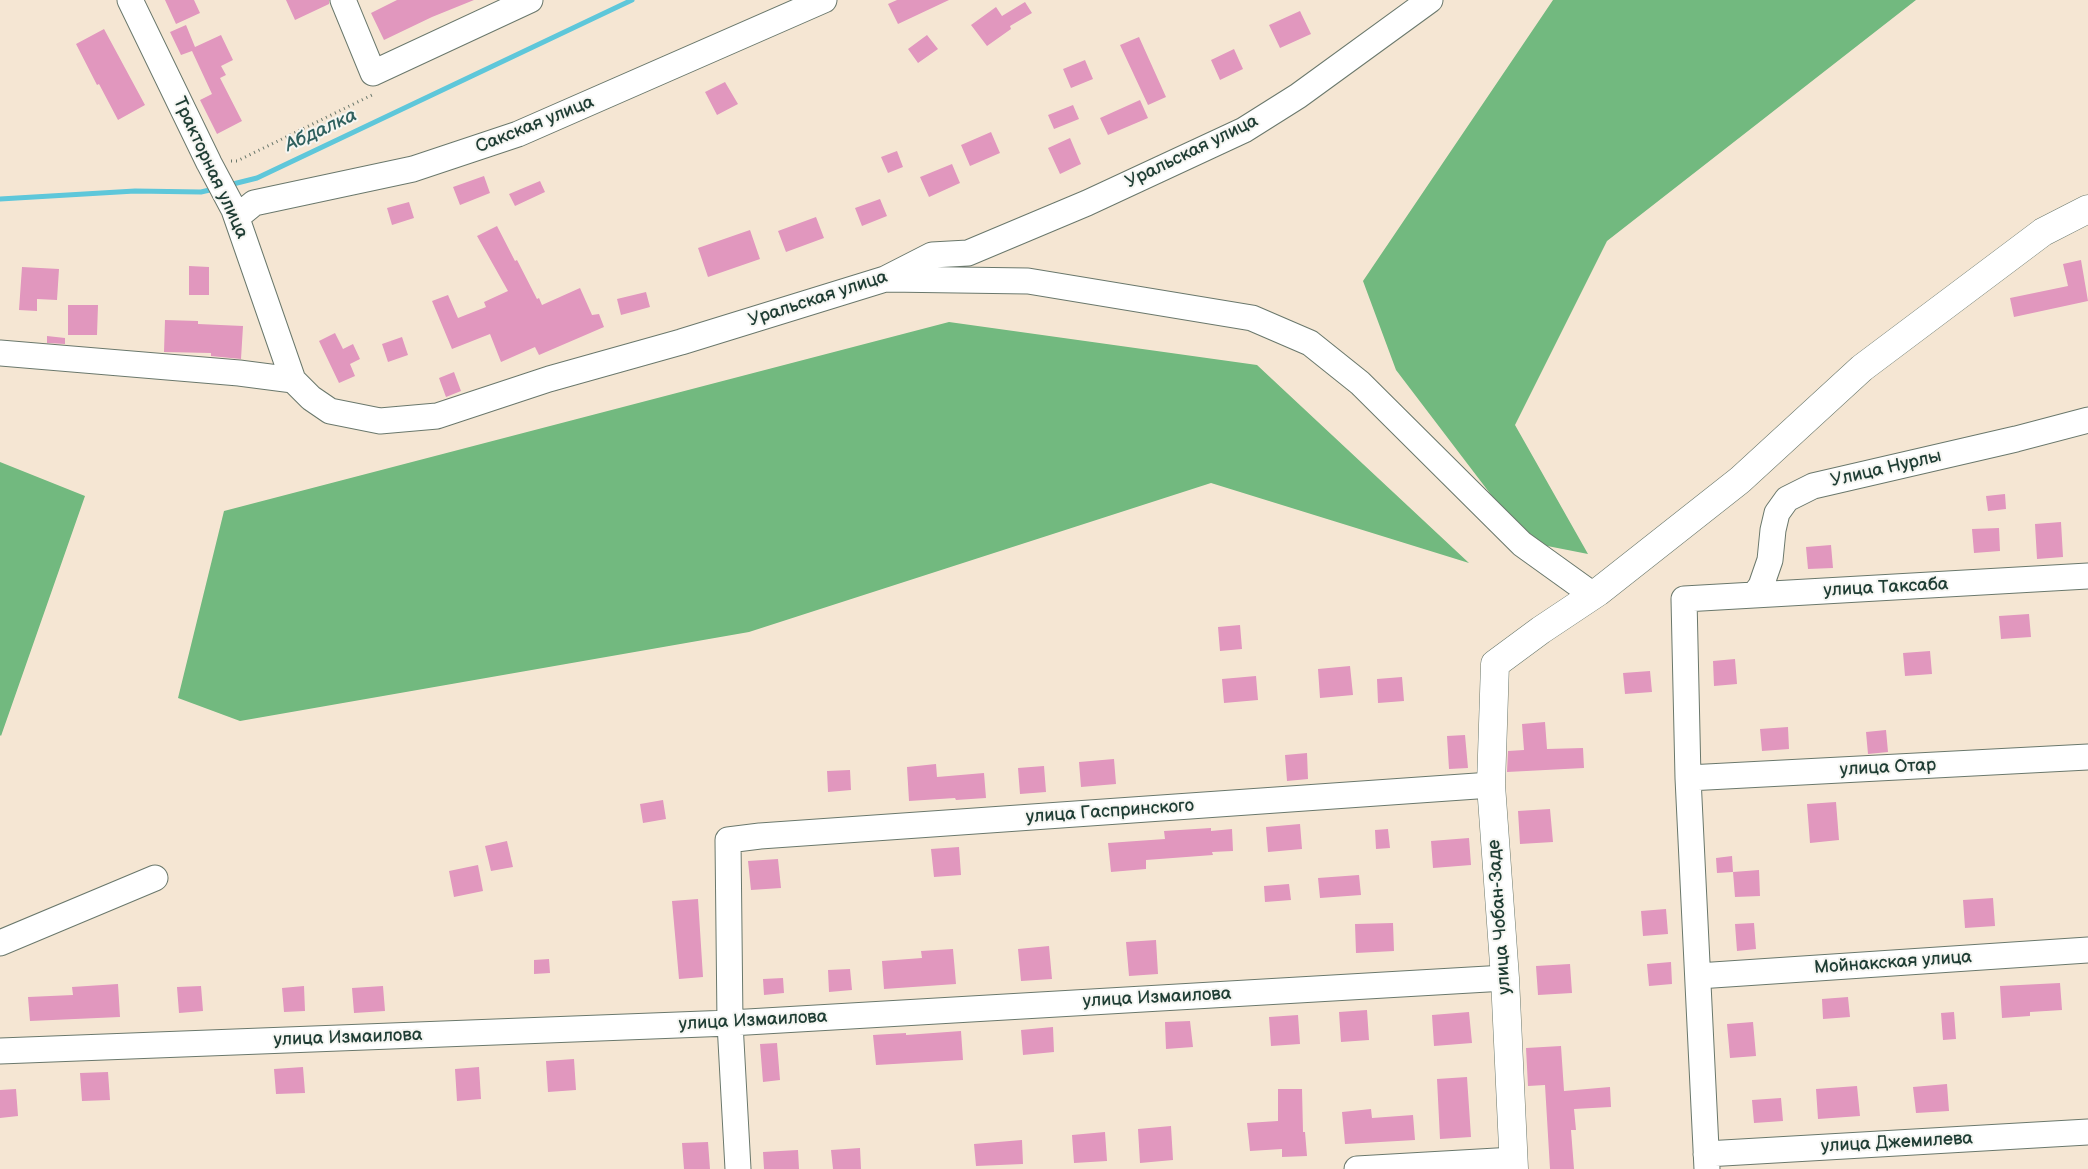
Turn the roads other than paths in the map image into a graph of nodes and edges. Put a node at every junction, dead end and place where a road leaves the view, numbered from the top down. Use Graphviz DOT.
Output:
graph roads {
  1 [pos="130,0"];
  2 [pos="343,0"];
  3 [pos="530,0"];
  4 [pos="824,0"];
  5 [pos="1430,0"];
  6 [pos="2088,209"];
  7 [pos="236,214"];
  8 [pos="885,279"];
  9 [pos="0,353"];
  10 [pos="293,380"];
  11 [pos="330,411"];
  12 [pos="2088,420"];
  13 [pos="2088,576"];
  14 [pos="1754,595"];
  15 [pos="1593,596"];
  16 [pos="2088,757"];
  17 [pos="1688,778"];
  18 [pos="1491,785"];
  19 [pos="155,878"];
  20 [pos="0,944"];
  21 [pos="2088,950"];
  22 [pos="1698,976"];
  23 [pos="1505,978"];
  24 [pos="730,1023"];
  25 [pos="0,1051"];
  26 [pos="2088,1132"];
  27 [pos="1706,1162"];
  28 [pos="1514,1164"];
  29 [pos="738,1169"];
  30 [pos="1357,1169"];
  1 -- 7 [label="street, Тракторная улица"];
  2 -- 3 [label="street"];
  4 -- 7 [label="street, Сакская улица"];
  5 -- 8 [label="street, Уральская улица"];
  6 -- 15 [label="main road"];
  7 -- 10 [label="street, Тракторная улица"];
  8 -- 11 [label="street, Уральская улица"];
  8 -- 15 [label="street"];
  9 -- 10 [label="street"];
  10 -- 11 [label="street, Тракторная улица"];
  12 -- 14 [label="street, Улица Нурлы"];
  13 -- 14 [label="street, улица Таксаба"];
  14 -- 17 [label="street, улица Таксаба"];
  15 -- 18 [label="main road, улица Чобан-Заде"];
  16 -- 17 [label="street, улица Отар"];
  17 -- 22 [label="street"];
  18 -- 23 [label="main road, улица Чобан-Заде"];
  18 -- 24 [label="street, улица Гаспринского"];
  19 -- 20 [label="street"];
  21 -- 22 [label="street, Мойнакская улица"];
  22 -- 27 [label="street"];
  23 -- 24 [label="street, улица Измаилова"];
  23 -- 28 [label="main road, улица Чобан-Заде"];
  24 -- 25 [label="street, улица Измаилова"];
  24 -- 29 [label="street"];
  26 -- 27 [label="street, улица Джемилева"];
  28 -- 30 [label="street"];
}
